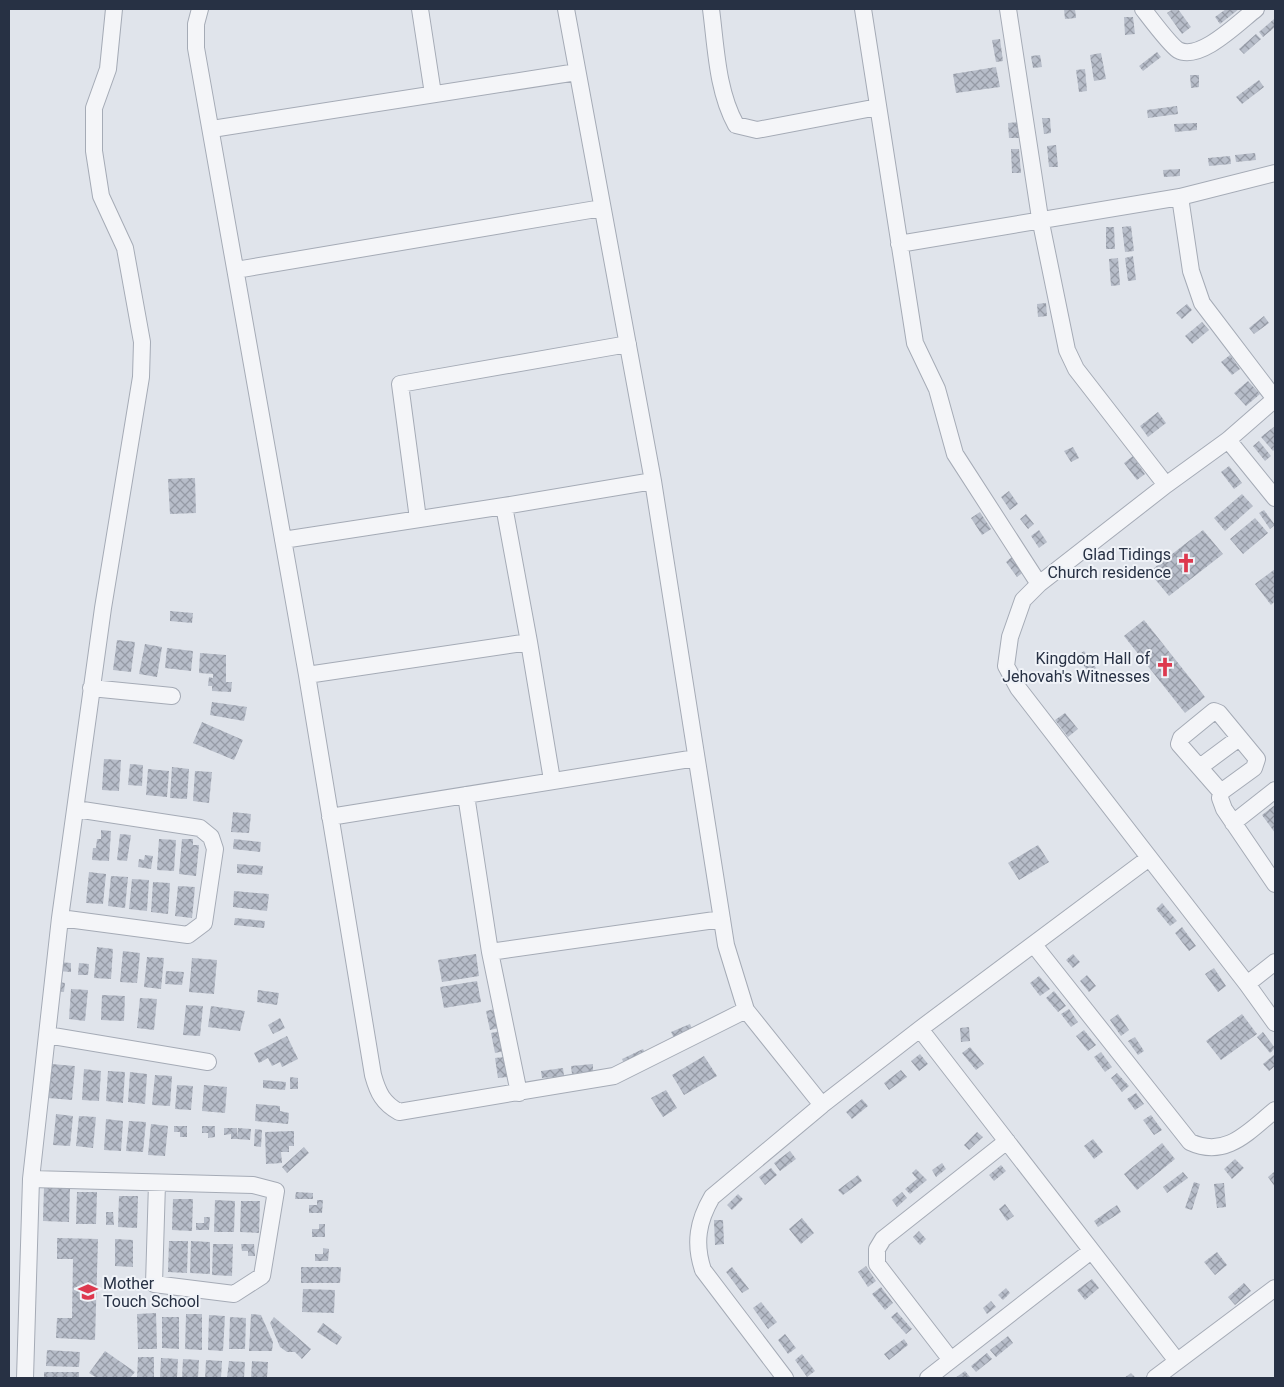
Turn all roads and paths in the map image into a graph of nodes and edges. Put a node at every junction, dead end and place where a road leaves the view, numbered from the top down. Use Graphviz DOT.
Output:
graph roads {
  1 [pos="114,9"];
  2 [pos="200,9"];
  3 [pos="420,9"];
  4 [pos="566,9"];
  5 [pos="711,9"];
  6 [pos="863,9"];
  7 [pos="1008,9"];
  8 [pos="1143,9"];
  9 [pos="1256,9"];
  10 [pos="577,72"];
  11 [pos="434,94"];
  12 [pos="878,107"];
  13 [pos="212,129"];
  14 [pos="1275,173"];
  15 [pos="1180,197"];
  16 [pos="602,208"];
  17 [pos="1040,218"];
  18 [pos="899,244"];
  19 [pos="236,270"];
  20 [pos="628,344"];
  21 [pos="1228,440"];
  22 [pos="653,481"];
  23 [pos="1166,485"];
  24 [pos="1275,498"];
  25 [pos="504,506"];
  26 [pos="418,519"];
  27 [pos="283,540"];
  28 [pos="1039,584"];
  29 [pos="529,642"];
  30 [pos="307,675"];
  31 [pos="91,688"];
  32 [pos="172,696"];
  33 [pos="1239,738"];
  34 [pos="696,758"];
  35 [pos="1200,767"];
  36 [pos="552,780"];
  37 [pos="1275,790"];
  38 [pos="1221,792"];
  39 [pos="466,795"];
  40 [pos="76,809"];
  41 [pos="330,817"];
  42 [pos="1233,823"];
  43 [pos="1149,858"];
  44 [pos="1275,884"];
  45 [pos="60,918"];
  46 [pos="722,919"];
  47 [pos="1034,946"];
  48 [pos="490,952"];
  49 [pos="1275,962"];
  50 [pos="1247,984"];
  51 [pos="746,1010"];
  52 [pos="1275,1024"];
  53 [pos="920,1029"];
  54 [pos="47,1035"];
  55 [pos="208,1062"];
  56 [pos="519,1093"];
  57 [pos="822,1106"];
  58 [pos="1275,1110"];
  59 [pos="1007,1141"];
  60 [pos="31,1179"];
  61 [pos="157,1183"];
  62 [pos="1091,1251"];
  63 [pos="1275,1288"];
  64 [pos="952,1360"];
  65 [pos="1177,1361"];
  66 [pos="25,1378"];
  67 [pos="785,1378"];
  68 [pos="928,1378"];
  69 [pos="1155,1378"];
  1 -- 31 [label="street"];
  2 -- 13 [label="street"];
  3 -- 11 [label="street"];
  4 -- 10 [label="street"];
  5 -- 12 [label="street"];
  6 -- 12 [label="street"];
  7 -- 17 [label="street"];
  8 -- 9 [label="street"];
  10 -- 11 [label="street"];
  10 -- 16 [label="street"];
  11 -- 13 [label="street"];
  12 -- 18 [label="street"];
  13 -- 19 [label="street"];
  14 -- 15 [label="street"];
  15 -- 17 [label="street"];
  15 -- 21 [label="street"];
  16 -- 19 [label="street"];
  16 -- 20 [label="street"];
  17 -- 18 [label="street"];
  17 -- 23 [label="street"];
  18 -- 28 [label="street"];
  19 -- 27 [label="street"];
  20 -- 22 [label="street"];
  20 -- 26 [label="street"];
  21 -- 23 [label="street"];
  21 -- 24 [label="street"];
  22 -- 25 [label="street"];
  22 -- 34 [label="street"];
  23 -- 28 [label="street"];
  25 -- 26 [label="street"];
  25 -- 29 [label="street"];
  26 -- 27 [label="street"];
  27 -- 30 [label="street"];
  28 -- 43 [label="street"];
  29 -- 30 [label="street"];
  29 -- 36 [label="street"];
  30 -- 41 [label="street"];
  31 -- 32 [label="street"];
  31 -- 40 [label="street"];
  33 -- 35 [label="street"];
  33 -- 35 [label="street"];
  33 -- 38 [label="street"];
  34 -- 36 [label="street"];
  34 -- 46 [label="street"];
  35 -- 38 [label="street"];
  36 -- 39 [label="street"];
  37 -- 42 [label="street"];
  38 -- 42 [label="street"];
  39 -- 41 [label="street"];
  39 -- 48 [label="street"];
  40 -- 45 [label="street"];
  40 -- 45 [label="street"];
  41 -- 56 [label="street"];
  42 -- 44 [label="street"];
  43 -- 47 [label="street"];
  43 -- 50 [label="street"];
  45 -- 54 [label="street"];
  46 -- 48 [label="street"];
  46 -- 51 [label="street"];
  47 -- 53 [label="street"];
  47 -- 58 [label="street"];
  48 -- 56 [label="street"];
  49 -- 50 [label="street"];
  50 -- 52 [label="street"];
  51 -- 56 [label="street"];
  51 -- 57 [label="street"];
  53 -- 57 [label="street"];
  53 -- 59 [label="street"];
  54 -- 55 [label="street"];
  54 -- 60 [label="street"];
  57 -- 67 [label="street"];
  59 -- 62 [label="street"];
  59 -- 64 [label="street"];
  60 -- 61 [label="street"];
  60 -- 66 [label="street"];
  61 -- 61 [label="street"];
  62 -- 64 [label="street"];
  62 -- 65 [label="street"];
  63 -- 65 [label="street"];
  64 -- 68 [label="street"];
  65 -- 69 [label="street"];
}
